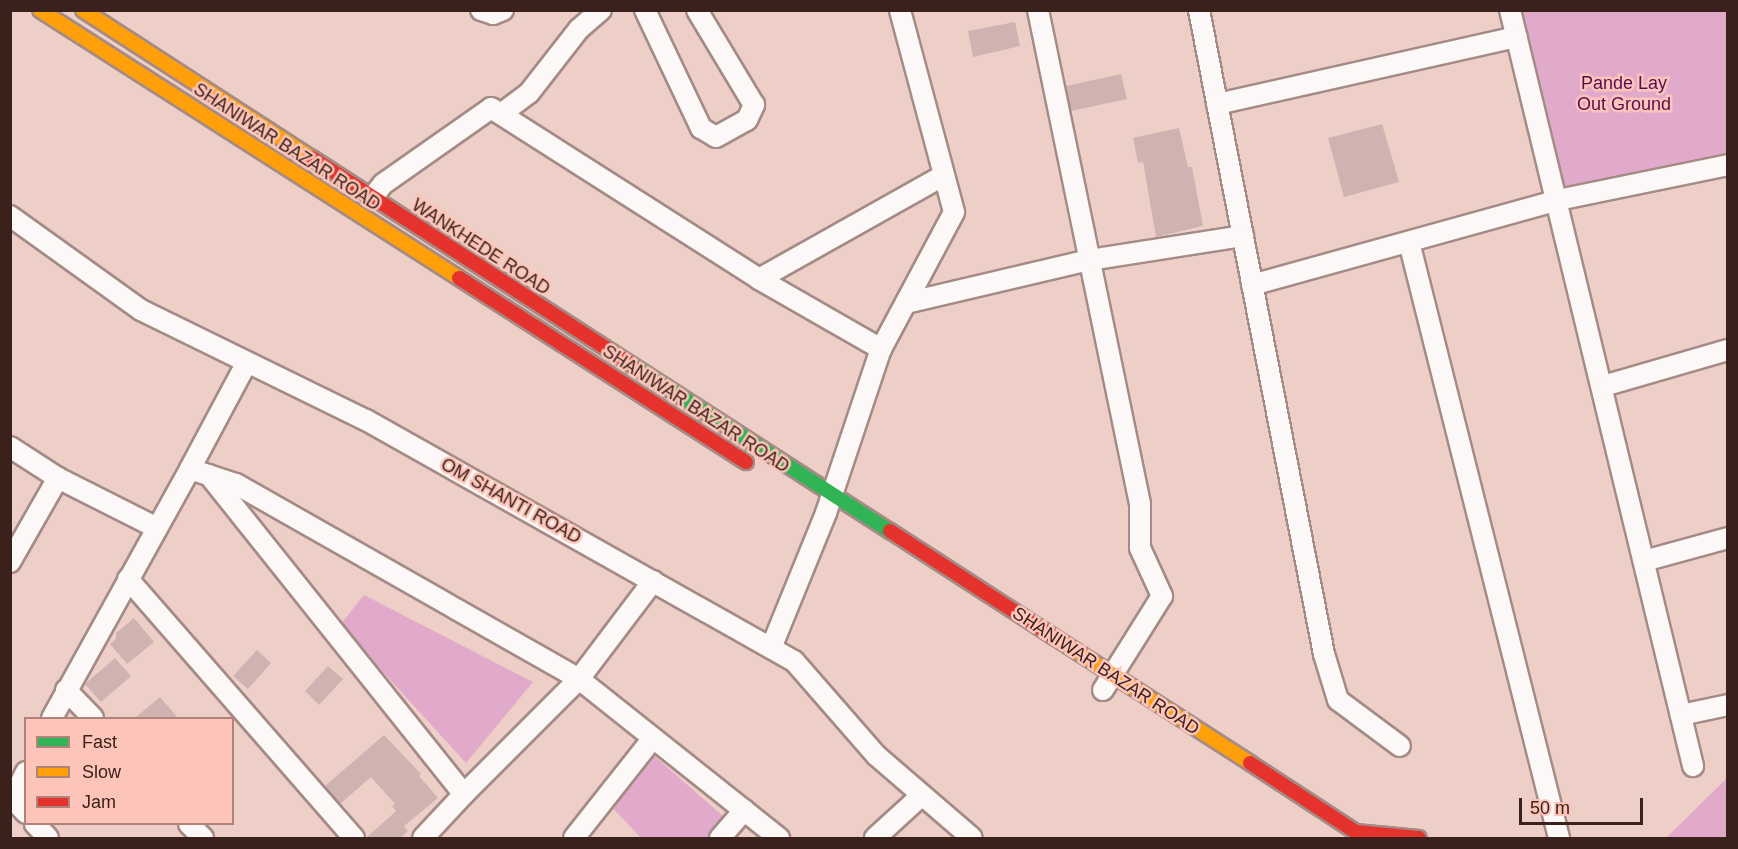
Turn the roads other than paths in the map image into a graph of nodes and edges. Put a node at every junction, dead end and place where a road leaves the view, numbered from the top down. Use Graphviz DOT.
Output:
graph roads {
  1 [pos="40,10"];
  2 [pos="83,10"];
  3 [pos="481,10"];
  4 [pos="503,10"];
  5 [pos="601,10"];
  6 [pos="645,10"];
  7 [pos="697,10"];
  8 [pos="706,10"];
  9 [pos="900,10"];
  10 [pos="1038,10"];
  11 [pos="1199,10"];
  12 [pos="1510,10"];
  13 [pos="1517,37"];
  14 [pos="761,103"];
  15 [pos="1217,104"];
  16 [pos="501,114"];
  17 [pos="1728,165"];
  18 [pos="944,175"];
  19 [pos="372,198"];
  20 [pos="1558,200"];
  21 [pos="10,216"];
  22 [pos="1242,236"];
  23 [pos="1409,242"];
  24 [pos="1089,260"];
  25 [pos="759,279"];
  26 [pos="1252,285"];
  27 [pos="906,303"];
  28 [pos="881,349"];
  29 [pos="1728,350"];
  30 [pos="246,364"];
  31 [pos="1603,386"];
  32 [pos="10,447"];
  33 [pos="755,468"];
  34 [pos="190,469"];
  35 [pos="209,475"];
  36 [pos="58,478"];
  37 [pos="827,508"];
  38 [pos="157,528"];
  39 [pos="1728,538"];
  40 [pos="1644,561"];
  41 [pos="10,562"];
  42 [pos="128,579"];
  43 [pos="653,580"];
  44 [pos="771,648"];
  45 [pos="579,679"];
  46 [pos="1105,686"];
  47 [pos="66,690"];
  48 [pos="1728,705"];
  49 [pos="1681,715"];
  50 [pos="52,717"];
  51 [pos="92,717"];
  52 [pos="653,738"];
  53 [pos="1400,746"];
  54 [pos="1693,766"];
  55 [pos="24,776"];
  56 [pos="464,794"];
  57 [pos="921,796"];
  58 [pos="744,810"];
  59 [pos="24,811"];
  60 [pos="36,825"];
  61 [pos="190,825"];
  62 [pos="48,838"];
  63 [pos="203,838"];
  64 [pos="354,838"];
  65 [pos="423,838"];
  66 [pos="574,838"];
  67 [pos="720,838"];
  68 [pos="779,838"];
  69 [pos="875,838"];
  70 [pos="972,838"];
  71 [pos="1419,838"];
  72 [pos="1558,838"];
  1 -- 33 [label="main road, SHANIWAR BAZAR ROAD"];
  2 -- 19 [label="main road, WANKHEDE ROAD"];
  3 -- 4 [label="street"];
  5 -- 16 [label="street"];
  6 -- 7 [label="street"];
  8 -- 14 [label="street"];
  9 -- 18 [label="street"];
  10 -- 24 [label="street"];
  11 -- 15 [label="street"];
  12 -- 13 [label="street"];
  13 -- 15 [label="street"];
  13 -- 20 [label="street"];
  15 -- 22 [label="street"];
  16 -- 19 [label="street"];
  16 -- 25 [label="street"];
  17 -- 20 [label="street"];
  18 -- 25 [label="street"];
  18 -- 27 [label="street"];
  19 -- 37 [label="main road, WANKHEDE ROAD"];
  20 -- 23 [label="street"];
  20 -- 31 [label="street"];
  21 -- 30 [label="street, OM SHANTI ROAD"];
  22 -- 24 [label="street"];
  22 -- 26 [label="street"];
  23 -- 26 [label="street"];
  23 -- 72 [label="street"];
  24 -- 27 [label="street"];
  24 -- 46 [label="street"];
  25 -- 28 [label="street"];
  26 -- 53 [label="street"];
  27 -- 28 [label="street"];
  28 -- 37 [label="street"];
  29 -- 31 [label="street"];
  30 -- 34 [label="street"];
  30 -- 43 [label="street, OM SHANTI ROAD"];
  31 -- 40 [label="street"];
  32 -- 36 [label="street"];
  34 -- 35 [label="street"];
  34 -- 38 [label="street"];
  35 -- 45 [label="street"];
  35 -- 56 [label="street"];
  36 -- 38 [label="street"];
  36 -- 41 [label="street"];
  37 -- 44 [label="street"];
  37 -- 46 [label="main road, SHANIWAR BAZAR ROAD"];
  38 -- 42 [label="street"];
  39 -- 40 [label="street"];
  40 -- 49 [label="street"];
  42 -- 47 [label="street"];
  42 -- 64 [label="street"];
  43 -- 44 [label="street, OM SHANTI ROAD"];
  43 -- 45 [label="street"];
  44 -- 57 [label="street, OM SHANTI ROAD"];
  45 -- 52 [label="street"];
  45 -- 56 [label="street"];
  46 -- 71 [label="main road, SHANIWAR BAZAR ROAD"];
  47 -- 50 [label="street"];
  47 -- 51 [label="street"];
  48 -- 49 [label="street"];
  49 -- 54 [label="street"];
  52 -- 58 [label="street"];
  52 -- 66 [label="street"];
  55 -- 59 [label="street"];
  56 -- 65 [label="street"];
  57 -- 69 [label="street"];
  57 -- 70 [label="street, OM SHANTI ROAD"];
  58 -- 67 [label="street"];
  58 -- 68 [label="street"];
  60 -- 62 [label="street"];
  61 -- 63 [label="street"];
}
